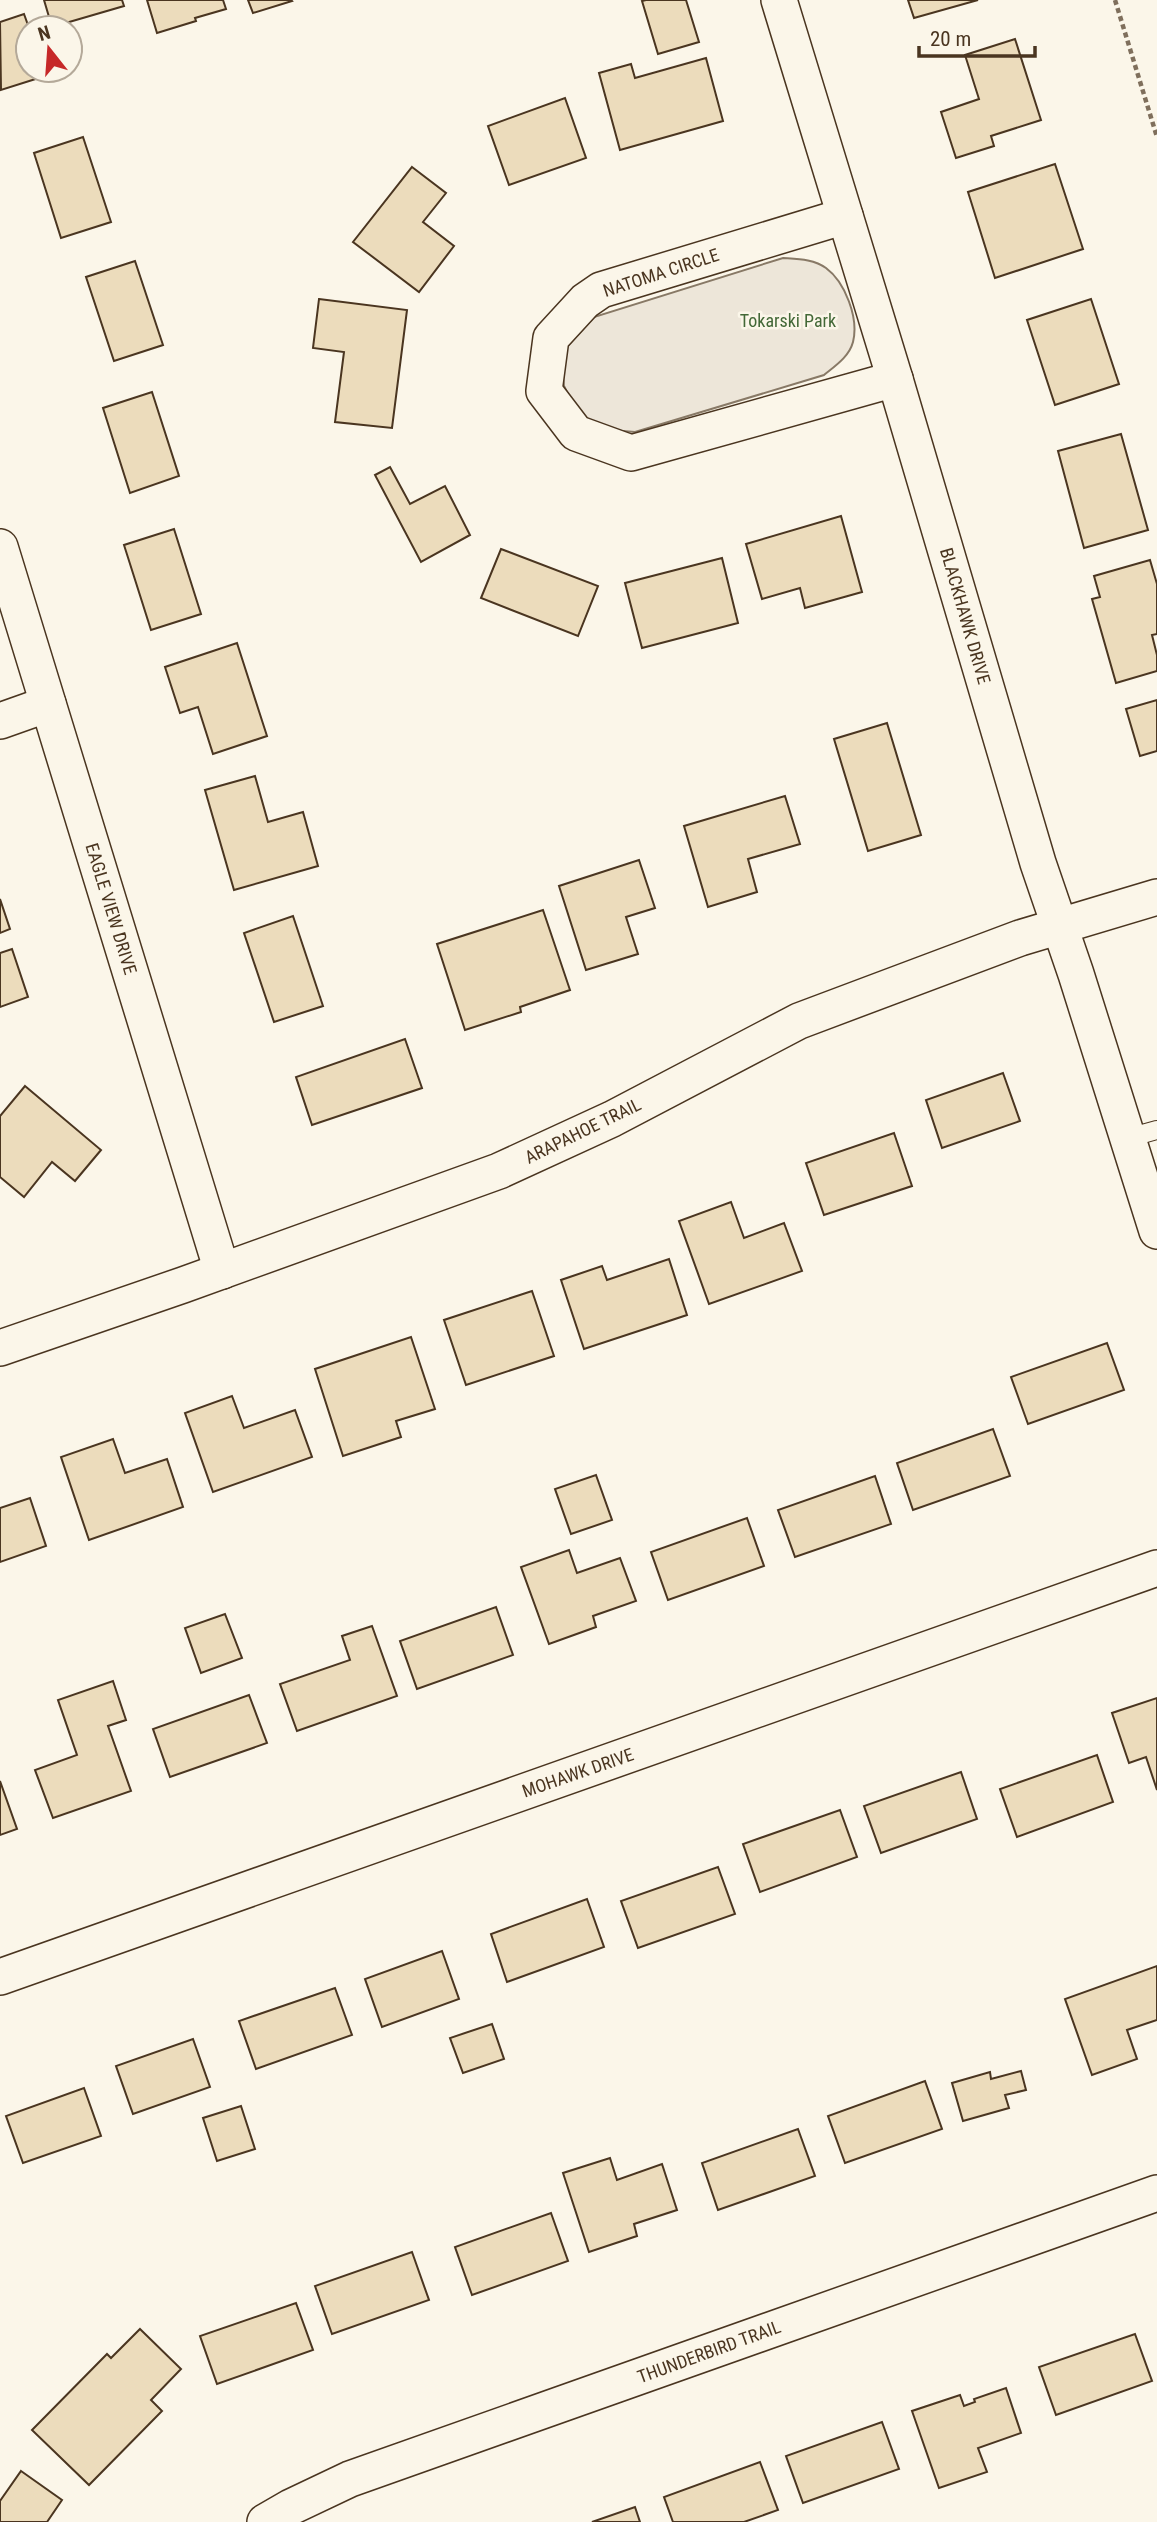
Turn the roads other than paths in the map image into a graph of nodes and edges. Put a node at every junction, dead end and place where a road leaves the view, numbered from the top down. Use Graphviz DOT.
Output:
graph roads {
  1 [pos="779,0"];
  2 [pos="845,216"];
  3 [pos="895,379"];
  4 [pos="0,547"];
  5 [pos="48,704"];
  6 [pos="0,721"];
  7 [pos="1157,897"];
  8 [pos="1060,926"];
  9 [pos="1143,1134"];
  10 [pos="1157,1231"];
  11 [pos="222,1271"];
  12 [pos="0,1348"];
  13 [pos="1157,1568"];
  14 [pos="0,1977"];
  15 [pos="1157,2193"];
  16 [pos="265,2522"];
  1 -- 2 [label="street, BLACKHAWK DRIVE"];
  2 -- 3 [label="street, BLACKHAWK DRIVE"];
  2 -- 3 [label="street, NATOMA CIRCLE"];
  3 -- 8 [label="street, BLACKHAWK DRIVE"];
  4 -- 5 [label="street, EAGLE VIEW DRIVE"];
  5 -- 6 [label="street"];
  5 -- 11 [label="street, EAGLE VIEW DRIVE"];
  7 -- 8 [label="street, ARAPAHOE TRAIL"];
  8 -- 9 [label="street, BLACKHAWK DRIVE"];
  8 -- 11 [label="street, ARAPAHOE TRAIL"];
  9 -- 10 [label="street, BLACKHAWK DRIVE"];
  11 -- 12 [label="street, ARAPAHOE TRAIL"];
  13 -- 14 [label="street, MOHAWK DRIVE"];
  15 -- 16 [label="street, THUNDERBIRD TRAIL"];
}
